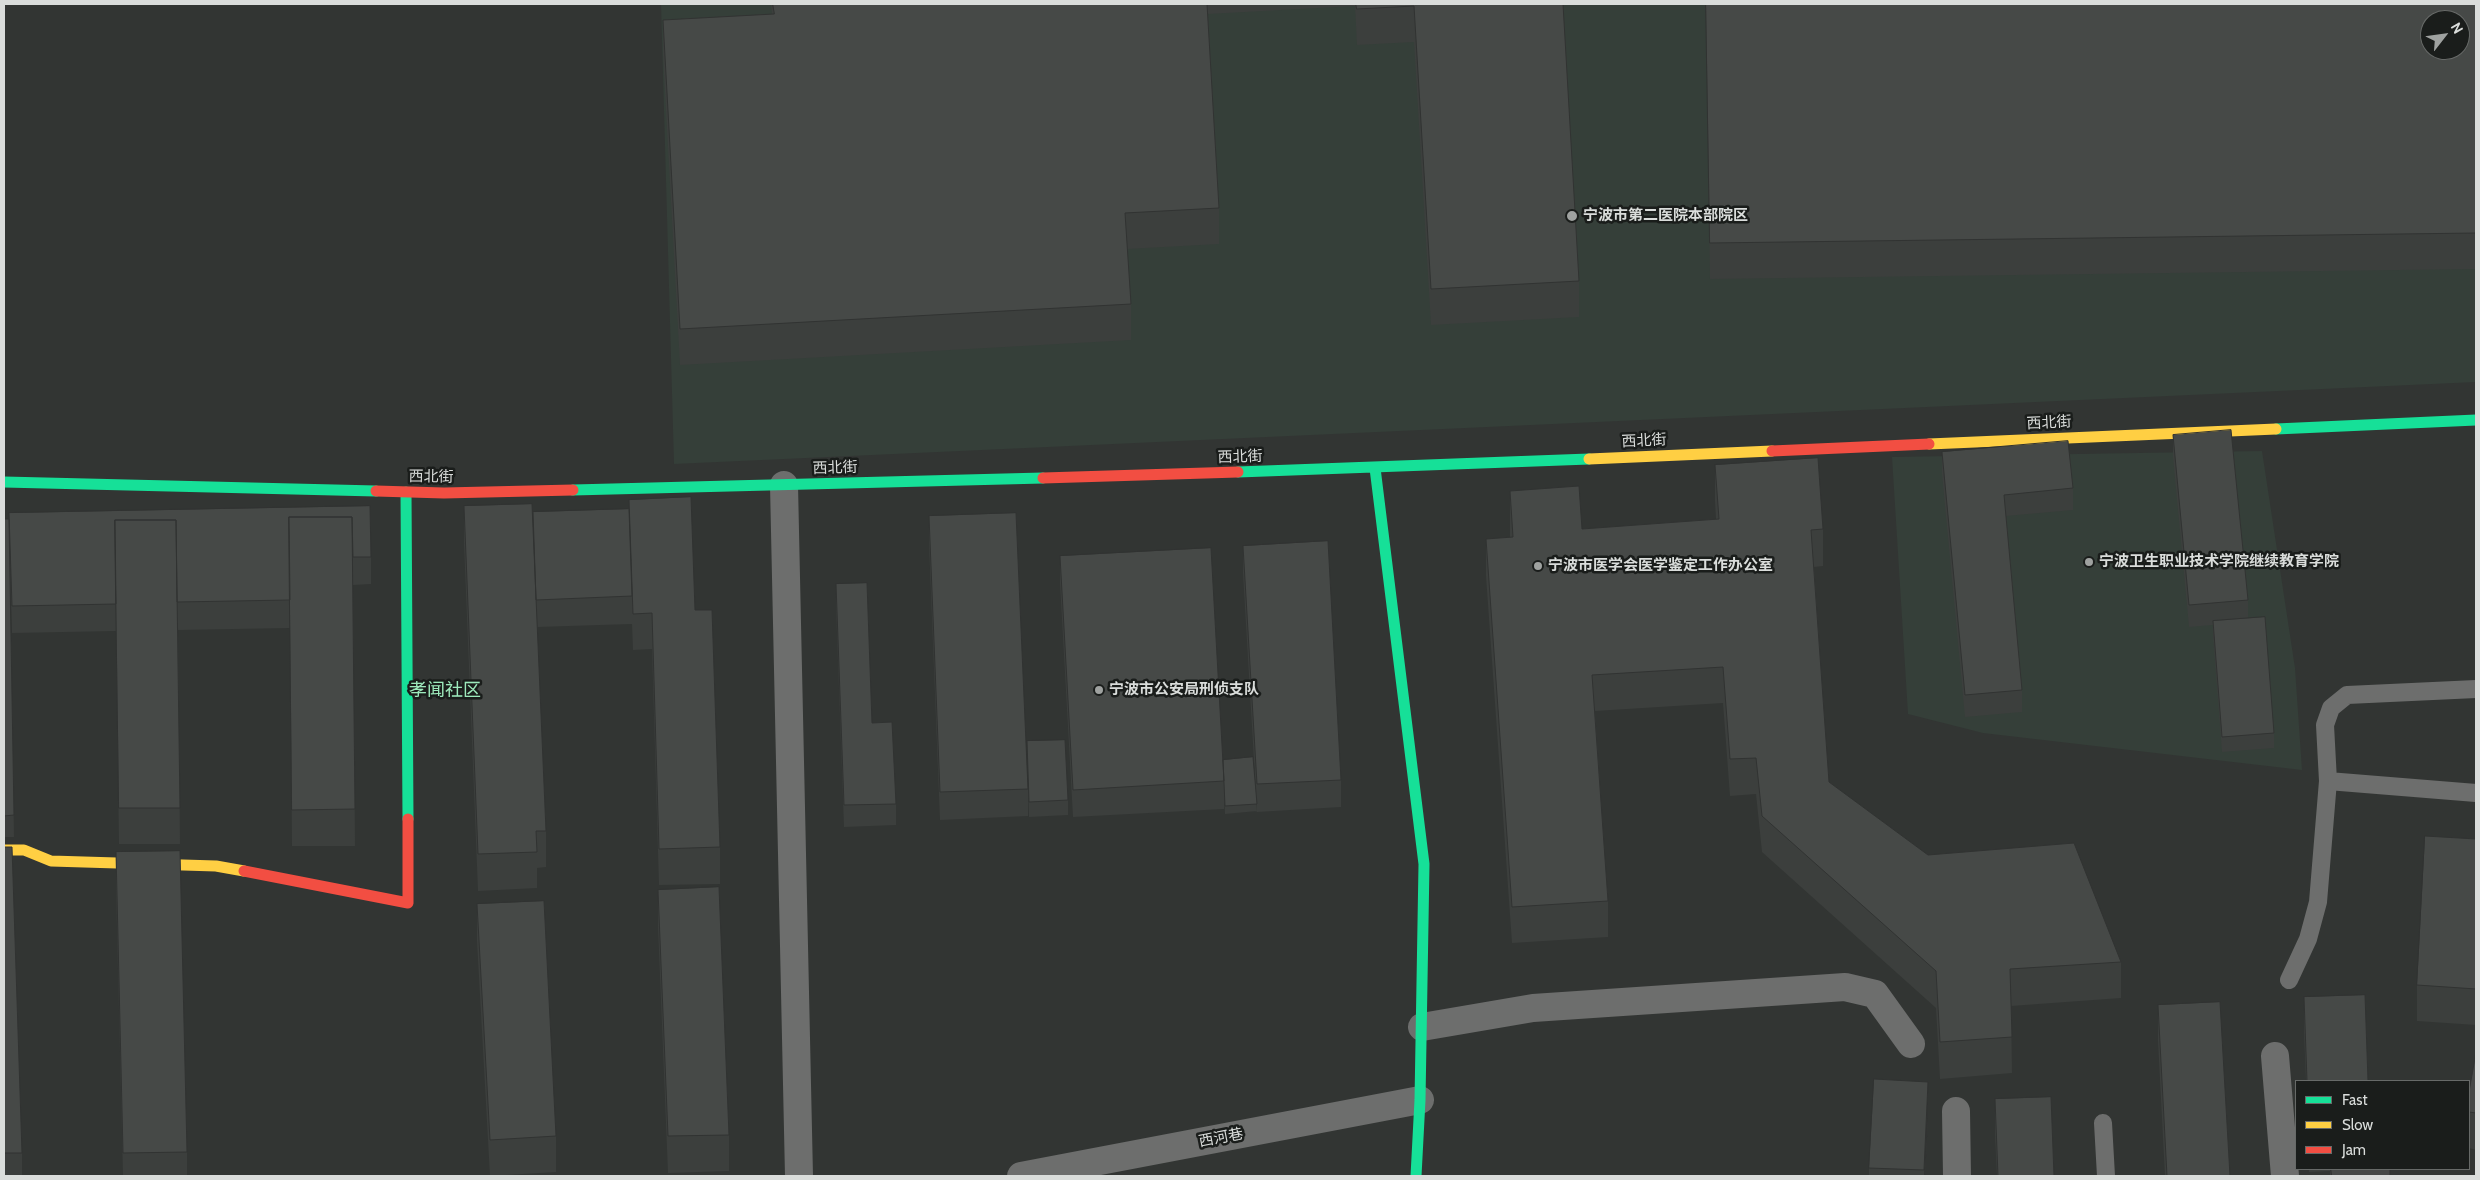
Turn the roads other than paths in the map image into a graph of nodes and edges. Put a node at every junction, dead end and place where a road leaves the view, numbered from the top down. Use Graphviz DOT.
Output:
graph roads {
  1 [pos="2476,420"];
  2 [pos="1375,468"];
  3 [pos="4,482"];
  4 [pos="784,485"];
  5 [pos="406,492"];
  6 [pos="2476,689"];
  7 [pos="2328,781"];
  8 [pos="2476,793"];
  9 [pos="4,850"];
  10 [pos="2289,980"];
  11 [pos="1422,1027"];
  12 [pos="1911,1044"];
  13 [pos="2275,1056"];
  14 [pos="1420,1100"];
  15 [pos="1956,1111"];
  16 [pos="2103,1123"];
  17 [pos="799,1176"];
  18 [pos="1021,1176"];
  19 [pos="1416,1176"];
  20 [pos="1957,1176"];
  21 [pos="2106,1176"];
  22 [pos="2285,1176"];
  1 -- 2 [label="street, 西北街"];
  2 -- 4 [label="street, 西北街"];
  2 -- 11 [label="street"];
  3 -- 5 [label="street, 西北街"];
  4 -- 5 [label="street, 西北街"];
  4 -- 17 [label="street"];
  5 -- 9 [label="street"];
  6 -- 7 [label="lane"];
  7 -- 8 [label="lane"];
  7 -- 10 [label="lane"];
  11 -- 12 [label="street"];
  11 -- 14 [label="street"];
  13 -- 22 [label="street"];
  14 -- 18 [label="street, 西河巷"];
  14 -- 19 [label="street"];
  15 -- 20 [label="street"];
  16 -- 21 [label="lane"];
}
